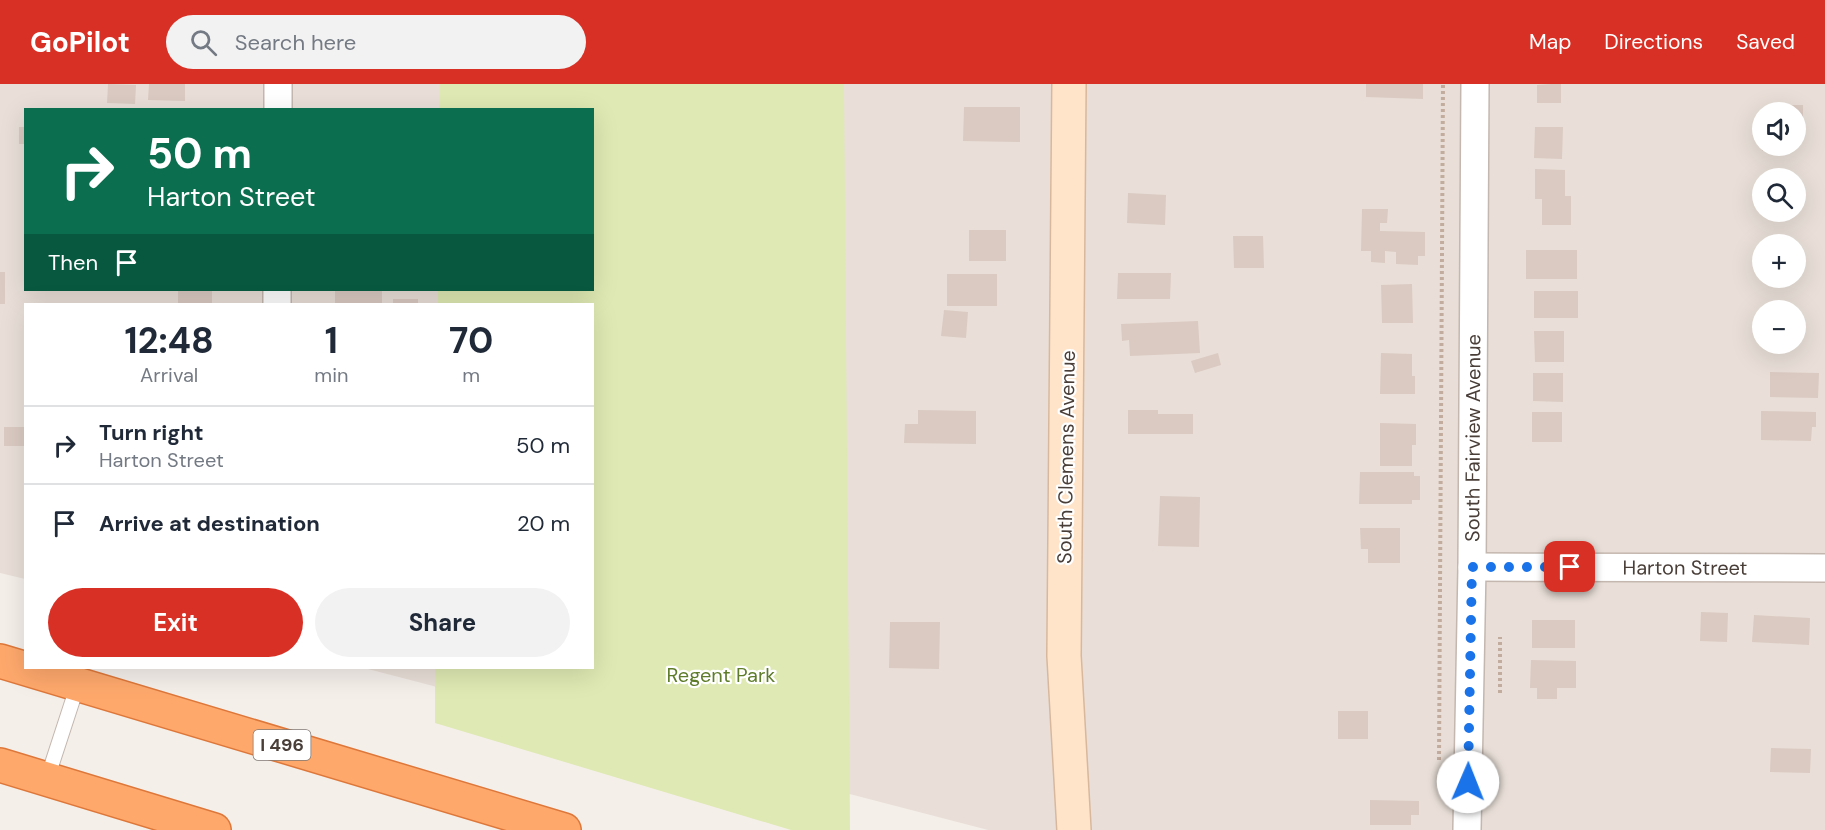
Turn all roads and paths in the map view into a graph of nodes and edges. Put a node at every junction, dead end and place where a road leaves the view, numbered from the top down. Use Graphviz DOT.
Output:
graph roads {
  1 [pos="278,84"];
  2 [pos="1069,84"];
  3 [pos="1443,84"];
  4 [pos="1475,84"];
  5 [pos="278,108"];
  6 [pos="1472,567"];
  7 [pos="1825,568"];
  8 [pos="0,661"];
  9 [pos="24,668"];
  10 [pos="27,669"];
  11 [pos="78,684"];
  12 [pos="1439,764"];
  13 [pos="0,765"];
  14 [pos="47,779"];
  15 [pos="214,830"];
  16 [pos="564,830"];
  17 [pos="1074,830"];
  18 [pos="1467,830"];
  1 -- 5 [label="street"];
  2 -- 17 [label="street, South Clemens Avenue"];
  3 -- 12 [label="path"];
  4 -- 6 [label="street, South Fairview Avenue"];
  6 -- 7 [label="street, Harton Street"];
  6 -- 18 [label="street, South Fairview Avenue"];
  8 -- 9 [label="highway, I 496"];
  10 -- 11 [label="highway, I 496"];
  11 -- 14 [label="lane"];
  11 -- 16 [label="highway, I 496"];
  13 -- 14 [label="highway"];
  14 -- 15 [label="highway"];
}
